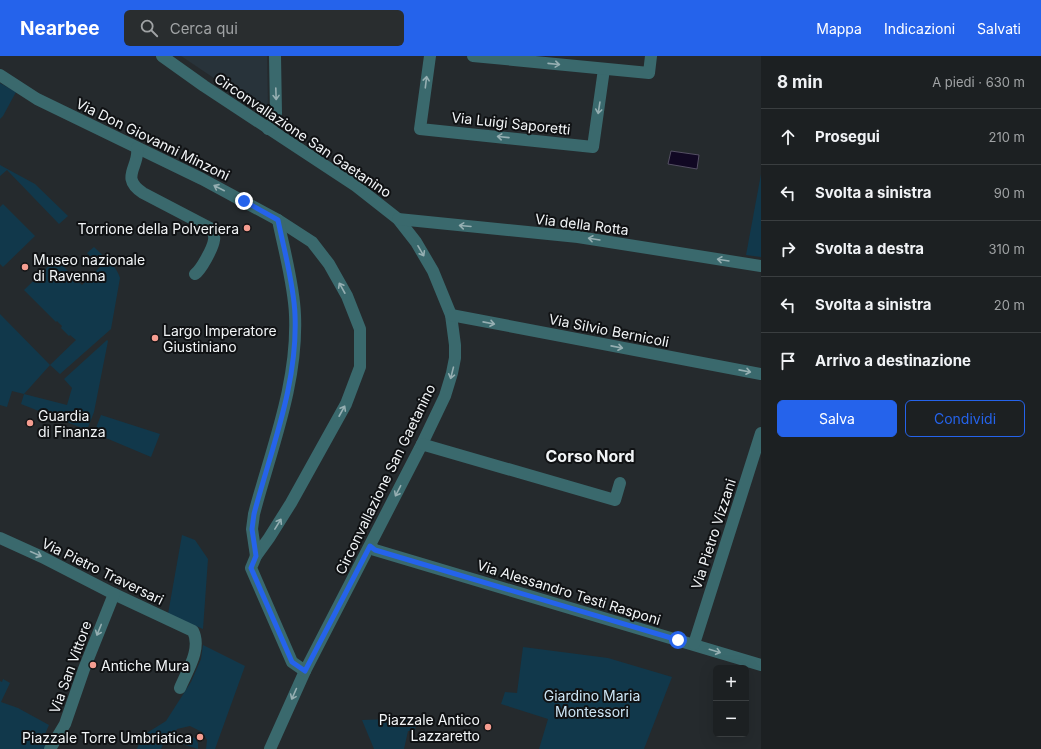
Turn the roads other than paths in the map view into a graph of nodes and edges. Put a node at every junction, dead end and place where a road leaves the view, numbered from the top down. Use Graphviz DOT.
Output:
graph roads {
  1 [pos="162,56"];
  2 [pos="275,56"];
  3 [pos="430,56"];
  4 [pos="473,56"];
  5 [pos="651,56"];
  6 [pos="604,69"];
  7 [pos="0,75"];
  8 [pos="268,129"];
  9 [pos="137,148"];
  10 [pos="278,220"];
  11 [pos="398,220"];
  12 [pos="761,266"];
  13 [pos="195,274"];
  14 [pos="451,316"];
  15 [pos="761,374"];
  16 [pos="761,433"];
  17 [pos="422,444"];
  18 [pos="620,483"];
  19 [pos="0,538"];
  20 [pos="370,546"];
  21 [pos="256,556"];
  22 [pos="114,594"];
  23 [pos="694,644"];
  24 [pos="761,665"];
  25 [pos="305,671"];
  26 [pos="180,688"];
  27 [pos="50,749"];
  28 [pos="270,749"];
  1 -- 8 [label="street, Circonvallazione San Gaetanino"];
  2 -- 8 [label="street, one-way"];
  6 -- 3 [label="street, Via Luigi Saporetti, one-way"];
  4 -- 6 [label="street, one-way"];
  5 -- 6 [label="street"];
  7 -- 9 [label="street, Via Don Giovanni Minzoni"];
  8 -- 11 [label="street, Circonvallazione San Gaetanino"];
  10 -- 9 [label="street, Via Don Giovanni Minzoni, one-way"];
  9 -- 13 [label="street"];
  10 -- 21 [label="street"];
  21 -- 10 [label="street, Via Don Giovanni Minzoni, one-way"];
  12 -- 11 [label="street, Via della Rotta, one-way"];
  11 -- 14 [label="street, Circonvallazione San Gaetanino, one-way"];
  14 -- 15 [label="street, Via Silvio Bernicoli, one-way"];
  14 -- 17 [label="street, Circonvallazione San Gaetanino, one-way"];
  16 -- 23 [label="street, Via Pietro Vizzani"];
  17 -- 18 [label="street"];
  17 -- 20 [label="street, Circonvallazione San Gaetanino, one-way"];
  19 -- 22 [label="street, Via Pietro Traversari, one-way"];
  20 -- 23 [label="street, Via Alessandro Testi Rasponi"];
  20 -- 25 [label="street, Circonvallazione San Gaetanino"];
  21 -- 25 [label="street"];
  22 -- 26 [label="street, Via Pietro Traversari"];
  22 -- 27 [label="street, Via San Vittore, one-way"];
  23 -- 24 [label="street, Via Alessandro Testi Rasponi, one-way"];
  25 -- 28 [label="street, Circonvallazione San Gaetanino, one-way"];
}
